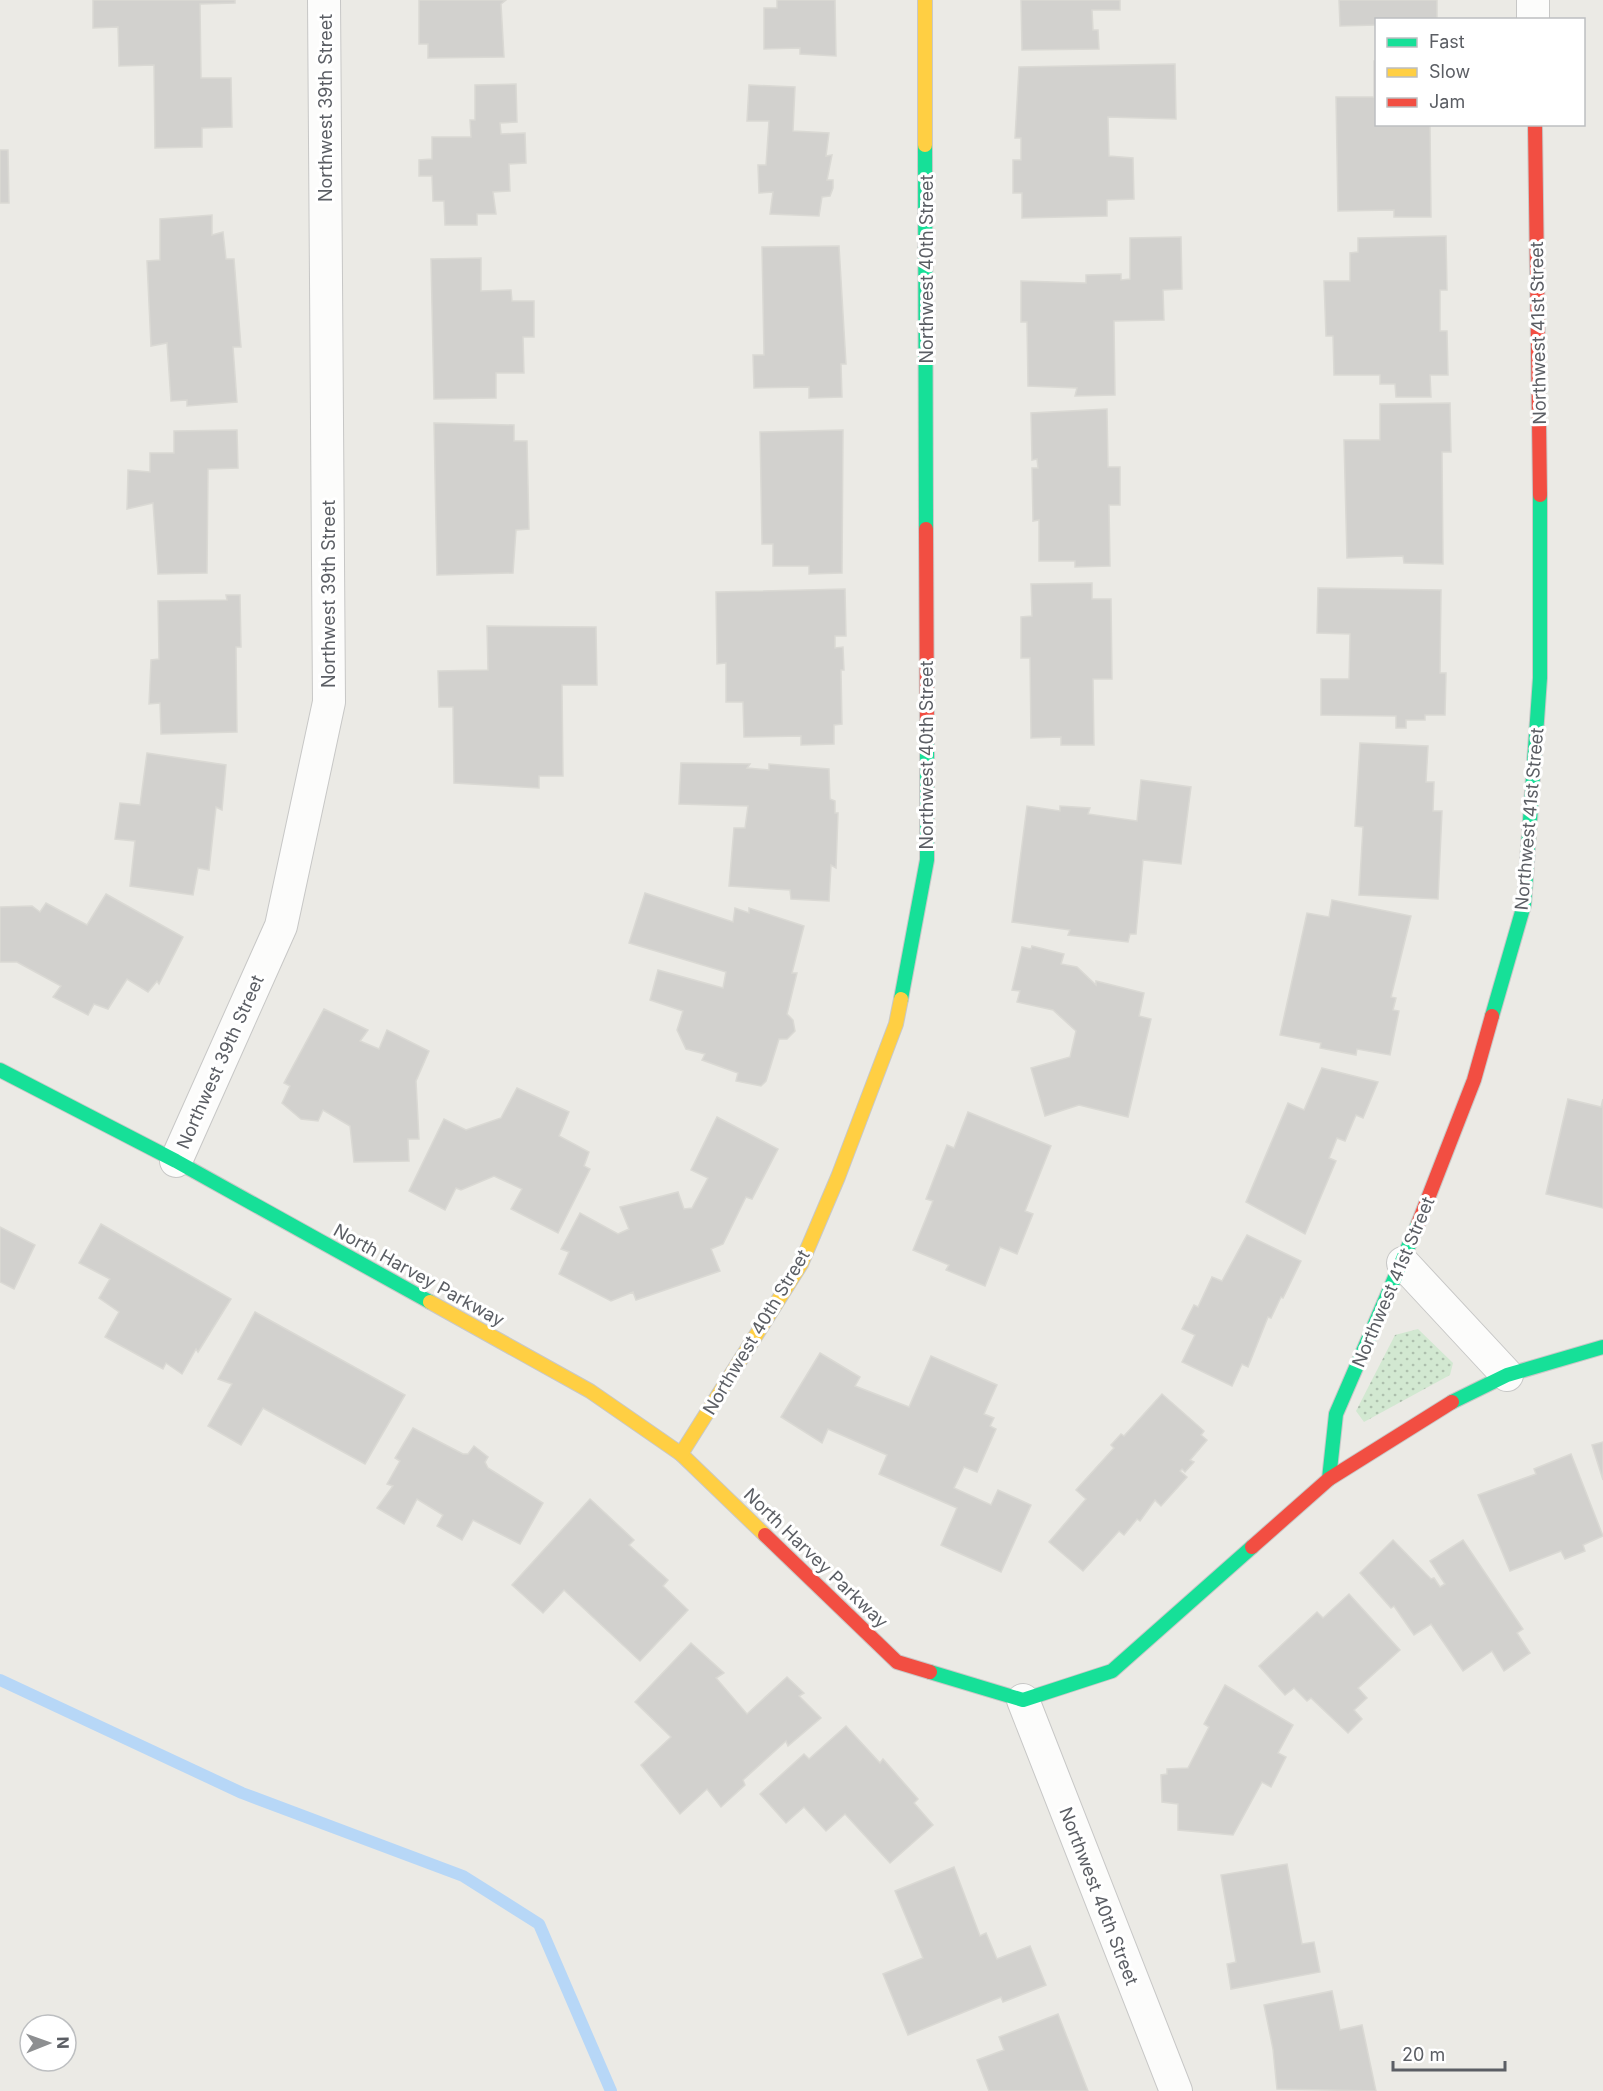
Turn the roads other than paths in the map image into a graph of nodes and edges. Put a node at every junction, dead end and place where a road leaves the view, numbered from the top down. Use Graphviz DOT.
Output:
graph roads {
  1 [pos="324,0"];
  2 [pos="925,0"];
  3 [pos="1533,0"];
  4 [pos="1533,18"];
  5 [pos="1535,126"];
  6 [pos="0,1070"];
  7 [pos="176,1161"];
  8 [pos="1403,1263"];
  9 [pos="1603,1347"];
  10 [pos="1508,1375"];
  11 [pos="681,1454"];
  12 [pos="1329,1479"];
  13 [pos="1023,1700"];
  14 [pos="1176,2091"];
  1 -- 7 [label="street, Northwest 39th Street"];
  2 -- 11 [label="street, Northwest 40th Street"];
  3 -- 4 [label="street"];
  5 -- 8 [label="street, Northwest 41st Street"];
  6 -- 7 [label="street, North Harvey Parkway"];
  7 -- 11 [label="street, North Harvey Parkway"];
  8 -- 10 [label="street"];
  8 -- 12 [label="street, Northwest 41st Street"];
  9 -- 10 [label="street"];
  10 -- 12 [label="street"];
  11 -- 13 [label="street, North Harvey Parkway"];
  12 -- 13 [label="street"];
  13 -- 14 [label="street, Northwest 40th Street"];
}
